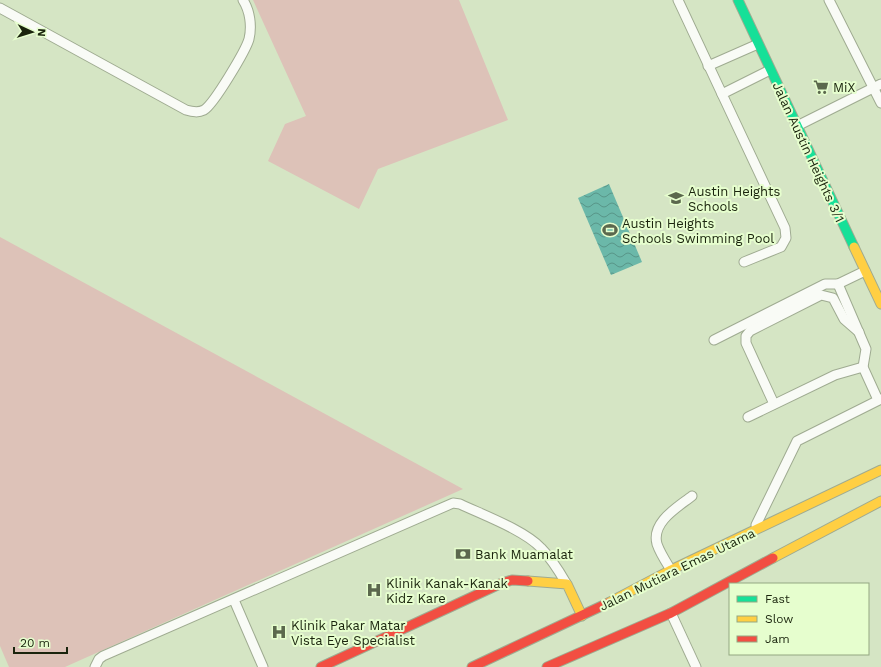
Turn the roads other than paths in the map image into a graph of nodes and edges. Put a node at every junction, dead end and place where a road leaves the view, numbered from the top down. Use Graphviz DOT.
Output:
graph roads {
  1 [pos="243,0"];
  2 [pos="678,0"];
  3 [pos="738,0"];
  4 [pos="829,0"];
  5 [pos="0,8"];
  6 [pos="758,44"];
  7 [pos="708,66"];
  8 [pos="770,70"];
  9 [pos="877,86"];
  10 [pos="722,94"];
  11 [pos="881,103"];
  12 [pos="797,126"];
  13 [pos="744,262"];
  14 [pos="865,271"];
  15 [pos="838,284"];
  16 [pos="881,304"];
  17 [pos="859,332"];
  18 [pos="714,340"];
  19 [pos="863,367"];
  20 [pos="880,399"];
  21 [pos="774,404"];
  22 [pos="748,417"];
  23 [pos="881,470"];
  24 [pos="692,496"];
  25 [pos="881,501"];
  26 [pos="754,530"];
  27 [pos="671,570"];
  28 [pos="567,584"];
  29 [pos="234,600"];
  30 [pos="671,613"];
  31 [pos="582,616"];
  32 [pos="555,665"];
  33 [pos="95,667"];
  34 [pos="263,667"];
  35 [pos="321,667"];
  36 [pos="472,667"];
  37 [pos="547,667"];
  38 [pos="696,667"];
  1 -- 5 [label="lane"];
  2 -- 7 [label="lane"];
  3 -- 6 [label="main road, Jalan Austin Heights 3/1"];
  4 -- 9 [label="lane"];
  6 -- 7 [label="lane"];
  6 -- 8 [label="main road, Jalan Austin Heights 3/1"];
  7 -- 10 [label="lane"];
  8 -- 10 [label="lane"];
  8 -- 12 [label="main road, Jalan Austin Heights 3/1"];
  9 -- 11 [label="lane"];
  9 -- 12 [label="lane"];
  10 -- 13 [label="lane"];
  12 -- 14 [label="main road, Jalan Austin Heights 3/1"];
  14 -- 15 [label="lane"];
  14 -- 16 [label="main road, Jalan Austin Heights 3/1"];
  15 -- 17 [label="lane"];
  15 -- 18 [label="lane"];
  17 -- 19 [label="lane"];
  17 -- 21 [label="lane"];
  19 -- 20 [label="lane"];
  19 -- 21 [label="lane"];
  20 -- 26 [label="lane"];
  21 -- 22 [label="lane"];
  23 -- 26 [label="main road, Jalan Mutiara Emas Utama"];
  24 -- 27 [label="lane"];
  25 -- 30 [label="main road"];
  26 -- 27 [label="main road, Jalan Mutiara Emas Utama"];
  27 -- 31 [label="main road, Jalan Mutiara Emas Utama"];
  28 -- 29 [label="lane"];
  28 -- 31 [label="main road"];
  28 -- 35 [label="main road"];
  29 -- 33 [label="lane"];
  29 -- 34 [label="lane"];
  30 -- 32 [label="main road"];
  30 -- 38 [label="lane"];
  31 -- 36 [label="main road, Jalan Mutiara Emas Utama"];
  32 -- 37 [label="main road"];
}
